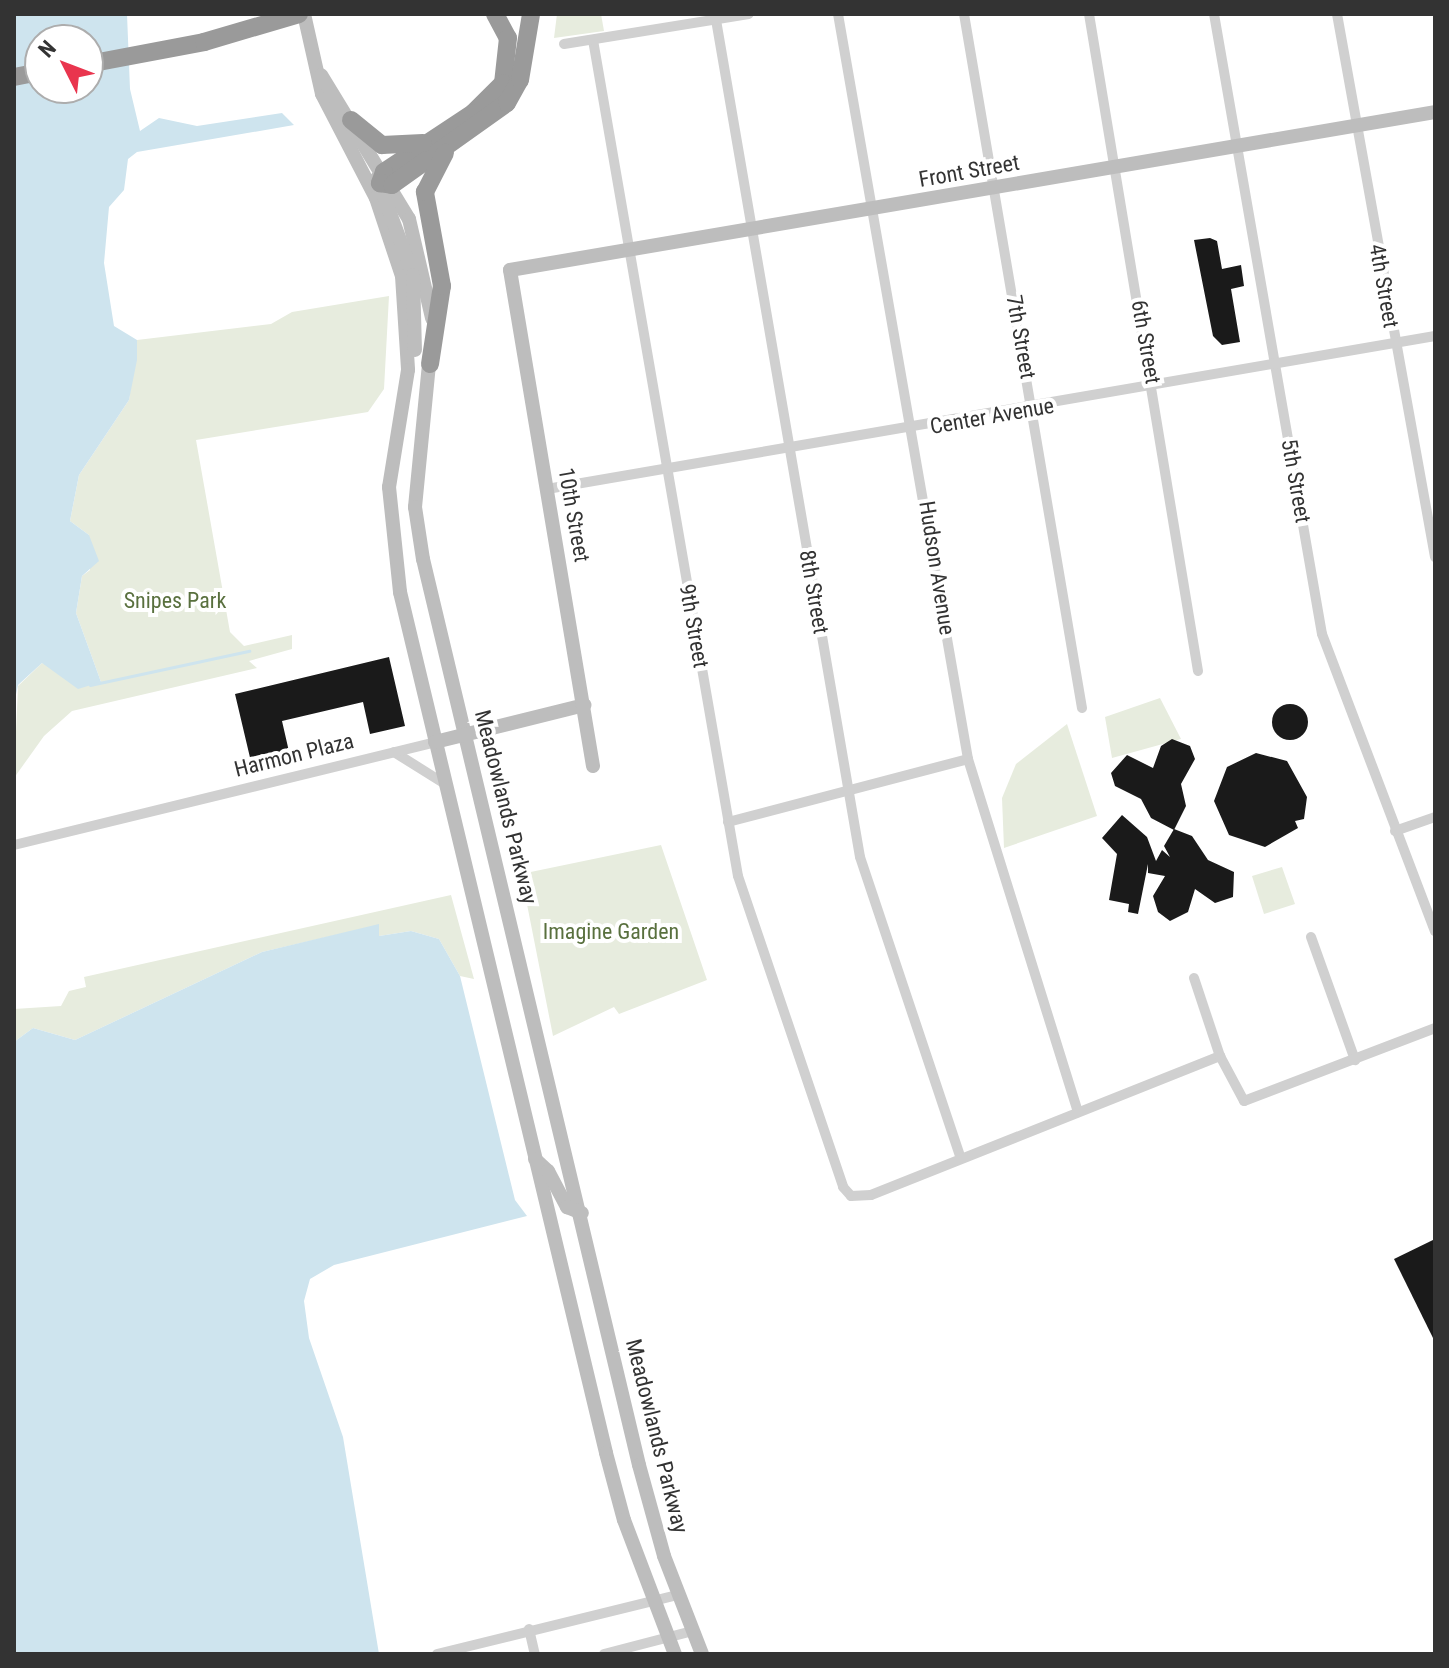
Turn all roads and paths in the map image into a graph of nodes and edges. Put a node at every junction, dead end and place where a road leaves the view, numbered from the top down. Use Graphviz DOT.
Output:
graph roads {
  1 [pos="301,14"];
  2 [pos="495,14"];
  3 [pos="531,14"];
  4 [pos="749,14"];
  5 [pos="838,14"];
  6 [pos="964,14"];
  7 [pos="1089,14"];
  8 [pos="1214,14"];
  9 [pos="1337,14"];
  10 [pos="716,17"];
  11 [pos="593,40"];
  12 [pos="564,44"];
  13 [pos="104,61"];
  14 [pos="1435,112"];
  15 [pos="342,117"];
  16 [pos="1356,126"];
  17 [pos="446,140"];
  18 [pos="1238,146"];
  19 [pos="1117,168"];
  20 [pos="385,180"];
  21 [pos="995,188"];
  22 [pos="873,209"];
  23 [pos="751,228"];
  24 [pos="630,250"];
  25 [pos="510,270"];
  26 [pos="1435,336"];
  27 [pos="1394,343"];
  28 [pos="430,364"];
  29 [pos="1276,367"];
  30 [pos="408,370"];
  31 [pos="1154,388"];
  32 [pos="1034,409"];
  33 [pos="914,430"];
  34 [pos="789,448"];
  35 [pos="667,470"];
  36 [pos="547,489"];
  37 [pos="1435,557"];
  38 [pos="1198,671"];
  39 [pos="584,705"];
  40 [pos="1082,708"];
  41 [pos="466,735"];
  42 [pos="435,742"];
  43 [pos="394,752"];
  44 [pos="968,759"];
  45 [pos="593,766"];
  46 [pos="445,784"];
  47 [pos="849,793"];
  48 [pos="1435,817"];
  49 [pos="728,822"];
  50 [pos="1395,831"];
  51 [pos="14,845"];
  52 [pos="1435,931"];
  53 [pos="1311,937"];
  54 [pos="1194,978"];
  55 [pos="1435,1028"];
  56 [pos="1220,1056"];
  57 [pos="1355,1060"];
  58 [pos="1078,1112"];
  59 [pos="535,1159"];
  60 [pos="961,1159"];
  61 [pos="582,1213"];
  62 [pos="678,1595"];
  63 [pos="655,1602"];
  64 [pos="529,1629"];
  65 [pos="692,1631"];
  66 [pos="669,1637"];
  67 [pos="437,1654"];
  68 [pos="535,1654"];
  69 [pos="604,1654"];
  70 [pos="675,1654"];
  71 [pos="702,1654"];
  1 -- 13 [label="highway"];
  1 -- 15 [label="main road, Meadowlands Parkway"];
  2 -- 17 [label="highway"];
  3 -- 17 [label="highway"];
  4 -- 10 [label="street"];
  5 -- 22 [label="street, Hudson Avenue"];
  6 -- 21 [label="street, 7th Street"];
  7 -- 19 [label="street, 6th Street"];
  8 -- 18 [label="street, 5th Street"];
  9 -- 16 [label="street, 4th Street"];
  10 -- 11 [label="street"];
  10 -- 23 [label="street, 8th Street"];
  11 -- 12 [label="street"];
  11 -- 24 [label="street, 9th Street"];
  14 -- 16 [label="main road, Front Street"];
  15 -- 17 [label="highway"];
  15 -- 20 [label="main road, Meadowlands Parkway"];
  15 -- 30 [label="main road, Meadowlands Parkway"];
  16 -- 18 [label="main road, Front Street"];
  16 -- 27 [label="street, 4th Street"];
  17 -- 20 [label="highway"];
  17 -- 28 [label="highway"];
  18 -- 19 [label="main road, Front Street"];
  18 -- 29 [label="street, 5th Street"];
  19 -- 21 [label="main road, Front Street"];
  19 -- 31 [label="street, 6th Street"];
  20 -- 28 [label="main road, Meadowlands Parkway"];
  20 -- 30 [label="main road"];
  21 -- 22 [label="main road, Front Street"];
  21 -- 32 [label="street, 7th Street"];
  22 -- 23 [label="main road, Front Street"];
  22 -- 33 [label="street, Hudson Avenue"];
  23 -- 24 [label="main road, Front Street"];
  23 -- 34 [label="street, 8th Street"];
  24 -- 25 [label="main road, Front Street"];
  24 -- 35 [label="street, 9th Street"];
  25 -- 36 [label="main road, 10th Street"];
  26 -- 27 [label="street, Center Avenue"];
  27 -- 29 [label="street, Center Avenue"];
  27 -- 37 [label="street, 4th Street"];
  28 -- 41 [label="main road, Meadowlands Parkway"];
  29 -- 31 [label="street, Center Avenue"];
  29 -- 50 [label="street, 5th Street"];
  30 -- 42 [label="main road, Meadowlands Parkway"];
  31 -- 32 [label="street, Center Avenue"];
  31 -- 38 [label="street, 6th Street"];
  32 -- 33 [label="street, Center Avenue"];
  32 -- 40 [label="street, 7th Street"];
  33 -- 34 [label="street, Center Avenue"];
  33 -- 44 [label="street, Hudson Avenue"];
  34 -- 35 [label="street, Center Avenue"];
  34 -- 47 [label="street, 8th Street"];
  35 -- 36 [label="street, Center Avenue"];
  35 -- 49 [label="street, 9th Street"];
  36 -- 39 [label="main road, 10th Street"];
  39 -- 41 [label="main road, Harmon Plaza"];
  39 -- 45 [label="main road, 10th Street"];
  41 -- 42 [label="main road, Harmon Plaza"];
  41 -- 61 [label="main road, Meadowlands Parkway"];
  42 -- 43 [label="street, Harmon Plaza"];
  42 -- 46 [label="main road, Meadowlands Parkway"];
  43 -- 46 [label="street"];
  43 -- 51 [label="street, Harmon Plaza"];
  44 -- 47 [label="street"];
  44 -- 58 [label="street, Hudson Avenue"];
  46 -- 59 [label="main road, Meadowlands Parkway"];
  47 -- 49 [label="street"];
  47 -- 60 [label="street, 8th Street"];
  48 -- 50 [label="street"];
  49 -- 60 [label="street, 9th Street"];
  50 -- 52 [label="street, 5th Street"];
  53 -- 57 [label="street"];
  54 -- 56 [label="street"];
  55 -- 57 [label="street"];
  56 -- 57 [label="street"];
  56 -- 58 [label="street"];
  58 -- 60 [label="street"];
  59 -- 61 [label="main road"];
  59 -- 63 [label="main road, Meadowlands Parkway"];
  61 -- 62 [label="main road, Meadowlands Parkway"];
  62 -- 63 [label="street"];
  62 -- 65 [label="main road, Meadowlands Parkway"];
  63 -- 64 [label="street"];
  63 -- 66 [label="main road, Meadowlands Parkway"];
  64 -- 67 [label="street"];
  64 -- 68 [label="street"];
  65 -- 66 [label="street"];
  65 -- 71 [label="main road, Meadowlands Parkway"];
  66 -- 69 [label="street"];
  66 -- 70 [label="main road, Meadowlands Parkway"];
}
